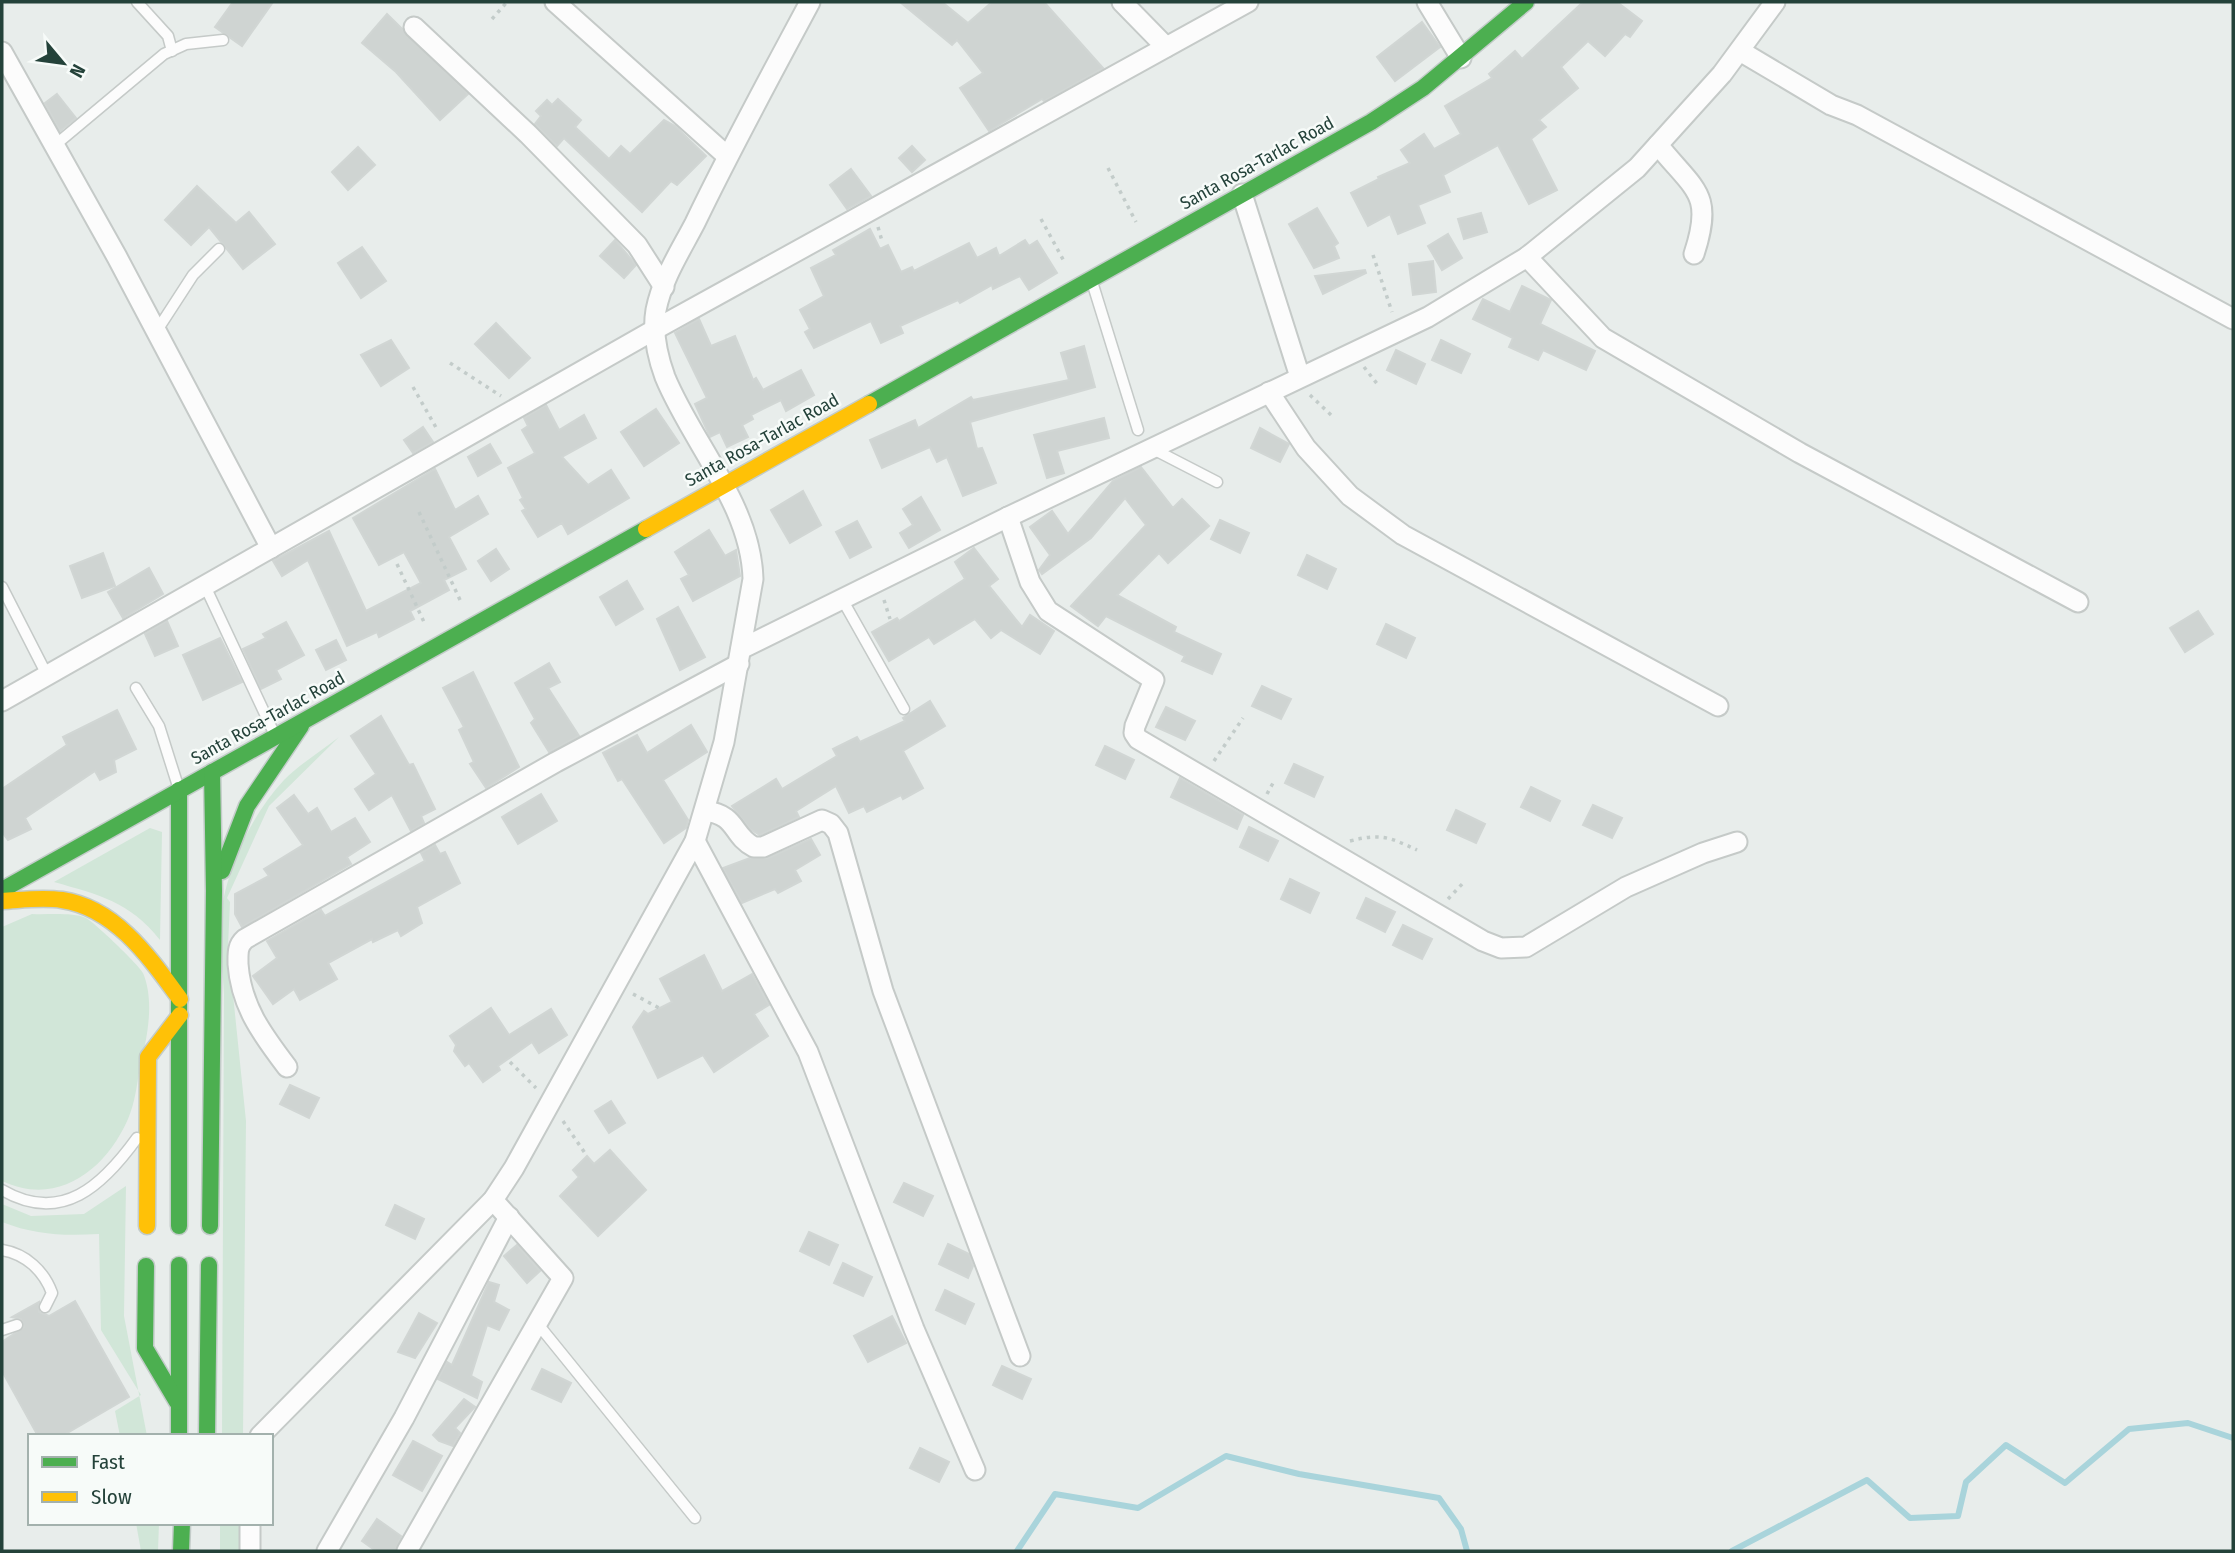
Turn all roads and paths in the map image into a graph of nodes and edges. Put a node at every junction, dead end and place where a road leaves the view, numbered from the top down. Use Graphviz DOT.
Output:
graph roads {
  1 [pos="137,2"];
  2 [pos="507,2"];
  3 [pos="555,2"];
  4 [pos="810,2"];
  5 [pos="1122,2"];
  6 [pos="1248,2"];
  7 [pos="1427,2"];
  8 [pos="1526,2"];
  9 [pos="1775,2"];
  10 [pos="492,19"];
  11 [pos="414,27"];
  12 [pos="223,40"];
  13 [pos="1166,47"];
  14 [pos="172,51"];
  15 [pos="1740,51"];
  16 [pos="2,52"];
  17 [pos="1461,58"];
  18 [pos="1658,145"];
  19 [pos="54,146"];
  20 [pos="727,156"];
  21 [pos="1108,168"];
  22 [pos="1242,194"];
  23 [pos="1041,219"];
  24 [pos="1148,246"];
  25 [pos="219,249"];
  26 [pos="1694,254"];
  27 [pos="1373,255"];
  28 [pos="1527,257"];
  29 [pos="1091,277"];
  30 [pos="1076,286"];
  31 [pos="664,287"];
  32 [pos="2233,319"];
  33 [pos="654,330"];
  34 [pos="1399,331"];
  35 [pos="156,332"];
  36 [pos="450,363"];
  37 [pos="1300,377"];
  38 [pos="414,387"];
  39 [pos="1269,392"];
  40 [pos="518,407"];
  41 [pos="1331,415"];
  42 [pos="1138,430"];
  43 [pos="447,446"];
  44 [pos="1153,449"];
  45 [pos="1217,482"];
  46 [pos="723,484"];
  47 [pos="419,512"];
  48 [pos="1008,517"];
  49 [pos="271,548"];
  50 [pos="397,564"];
  51 [pos="205,586"];
  52 [pos="2,587"];
  53 [pos="842,599"];
  54 [pos="2078,602"];
  55 [pos="472,625"];
  56 [pos="434,646"];
  57 [pos="740,657"];
  58 [pos="47,675"];
  59 [pos="136,688"];
  60 [pos="2,701"];
  61 [pos="1718,706"];
  62 [pos="904,709"];
  63 [pos="308,717"];
  64 [pos="1243,718"];
  65 [pos="275,736"];
  66 [pos="212,772"];
  67 [pos="1204,777"];
  68 [pos="179,790"];
  69 [pos="705,811"];
  70 [pos="695,841"];
  71 [pos="1737,842"];
  72 [pos="1325,849"];
  73 [pos="1417,850"];
  74 [pos="2,890"];
  75 [pos="214,891"];
  76 [pos="2,901"];
  77 [pos="616,985"];
  78 [pos="180,1007"];
  79 [pos="661,1009"];
  80 [pos="510,1062"];
  81 [pos="286,1067"];
  82 [pos="551,1103"];
  83 [pos="147,1124"];
  84 [pos="586,1156"];
  85 [pos="2,1190"];
  86 [pos="492,1200"];
  87 [pos="509,1217"];
  88 [pos="147,1226"];
  89 [pos="179,1226"];
  90 [pos="210,1226"];
  91 [pos="2,1250"];
  92 [pos="179,1265"];
  93 [pos="209,1265"];
  94 [pos="146,1266"];
  95 [pos="45,1307"];
  96 [pos="537,1323"];
  97 [pos="16,1325"];
  98 [pos="2,1330"];
  99 [pos="1020,1356"];
  100 [pos="178,1403"];
  101 [pos="179,1434"];
  102 [pos="207,1434"];
  103 [pos="262,1434"];
  104 [pos="975,1470"];
  105 [pos="695,1518"];
  106 [pos="182,1525"];
  107 [pos="250,1525"];
  108 [pos="181,1551"];
  109 [pos="250,1551"];
  110 [pos="327,1551"];
  111 [pos="407,1551"];
  1 -- 14 [label="lane"];
  2 -- 10 [label="path"];
  3 -- 20 [label="street"];
  4 -- 20 [label="street"];
  5 -- 13 [label="street"];
  6 -- 13 [label="street"];
  7 -- 17 [label="street"];
  8 -- 17 [label="highway, Santa Rosa-Tarlac Road"];
  9 -- 15 [label="street"];
  11 -- 31 [label="street"];
  12 -- 14 [label="lane"];
  13 -- 33 [label="street"];
  14 -- 19 [label="lane"];
  15 -- 18 [label="street"];
  15 -- 32 [label="street"];
  16 -- 19 [label="street"];
  17 -- 22 [label="highway, Santa Rosa-Tarlac Road"];
  18 -- 26 [label="street"];
  18 -- 28 [label="street"];
  19 -- 35 [label="street"];
  20 -- 31 [label="street"];
  21 -- 24 [label="path"];
  22 -- 24 [label="highway, Santa Rosa-Tarlac Road"];
  22 -- 37 [label="street"];
  23 -- 30 [label="path"];
  24 -- 29 [label="highway, Santa Rosa-Tarlac Road"];
  25 -- 35 [label="lane"];
  27 -- 34 [label="path"];
  28 -- 34 [label="street"];
  28 -- 54 [label="street"];
  29 -- 30 [label="highway, Santa Rosa-Tarlac Road"];
  29 -- 42 [label="lane"];
  30 -- 46 [label="highway, Santa Rosa-Tarlac Road"];
  31 -- 33 [label="street"];
  33 -- 40 [label="street"];
  33 -- 46 [label="street"];
  34 -- 37 [label="street"];
  35 -- 49 [label="street"];
  36 -- 40 [label="path"];
  37 -- 39 [label="street"];
  37 -- 41 [label="path"];
  38 -- 43 [label="path"];
  39 -- 44 [label="street"];
  39 -- 61 [label="street"];
  40 -- 43 [label="street"];
  43 -- 49 [label="street"];
  44 -- 45 [label="lane"];
  44 -- 48 [label="street"];
  46 -- 55 [label="highway, Santa Rosa-Tarlac Road"];
  46 -- 57 [label="street"];
  47 -- 55 [label="path"];
  48 -- 53 [label="street"];
  48 -- 67 [label="street"];
  49 -- 51 [label="street"];
  50 -- 56 [label="path"];
  51 -- 58 [label="street"];
  51 -- 65 [label="lane"];
  52 -- 58 [label="lane"];
  53 -- 57 [label="street"];
  53 -- 62 [label="lane"];
  55 -- 56 [label="highway, Santa Rosa-Tarlac Road"];
  56 -- 63 [label="highway, Santa Rosa-Tarlac Road"];
  57 -- 69 [label="street"];
  57 -- 81 [label="street"];
  58 -- 60 [label="street"];
  59 -- 68 [label="lane"];
  63 -- 65 [label="highway, Santa Rosa-Tarlac Road"];
  63 -- 75 [label="highway"];
  64 -- 67 [label="path"];
  65 -- 66 [label="highway, Santa Rosa-Tarlac Road"];
  66 -- 68 [label="highway, Santa Rosa-Tarlac Road"];
  66 -- 75 [label="highway"];
  67 -- 72 [label="street"];
  68 -- 74 [label="highway, Santa Rosa-Tarlac Road"];
  68 -- 78 [label="highway"];
  69 -- 70 [label="street"];
  69 -- 99 [label="street"];
  70 -- 77 [label="street"];
  70 -- 104 [label="street"];
  71 -- 72 [label="street"];
  72 -- 73 [label="path"];
  75 -- 90 [label="highway"];
  76 -- 78 [label="highway"];
  77 -- 79 [label="path"];
  77 -- 82 [label="street"];
  78 -- 83 [label="highway"];
  78 -- 89 [label="highway"];
  80 -- 82 [label="path"];
  82 -- 84 [label="path"];
  82 -- 86 [label="street"];
  83 -- 85 [label="lane"];
  83 -- 88 [label="highway"];
  86 -- 87 [label="street"];
  86 -- 103 [label="street"];
  87 -- 96 [label="street"];
  87 -- 110 [label="street"];
  91 -- 95 [label="lane"];
  92 -- 100 [label="highway"];
  93 -- 102 [label="highway"];
  94 -- 100 [label="highway"];
  96 -- 105 [label="lane"];
  96 -- 111 [label="street"];
  97 -- 98 [label="lane"];
  100 -- 101 [label="highway"];
  106 -- 108 [label="highway"];
  107 -- 109 [label="street"];
}
